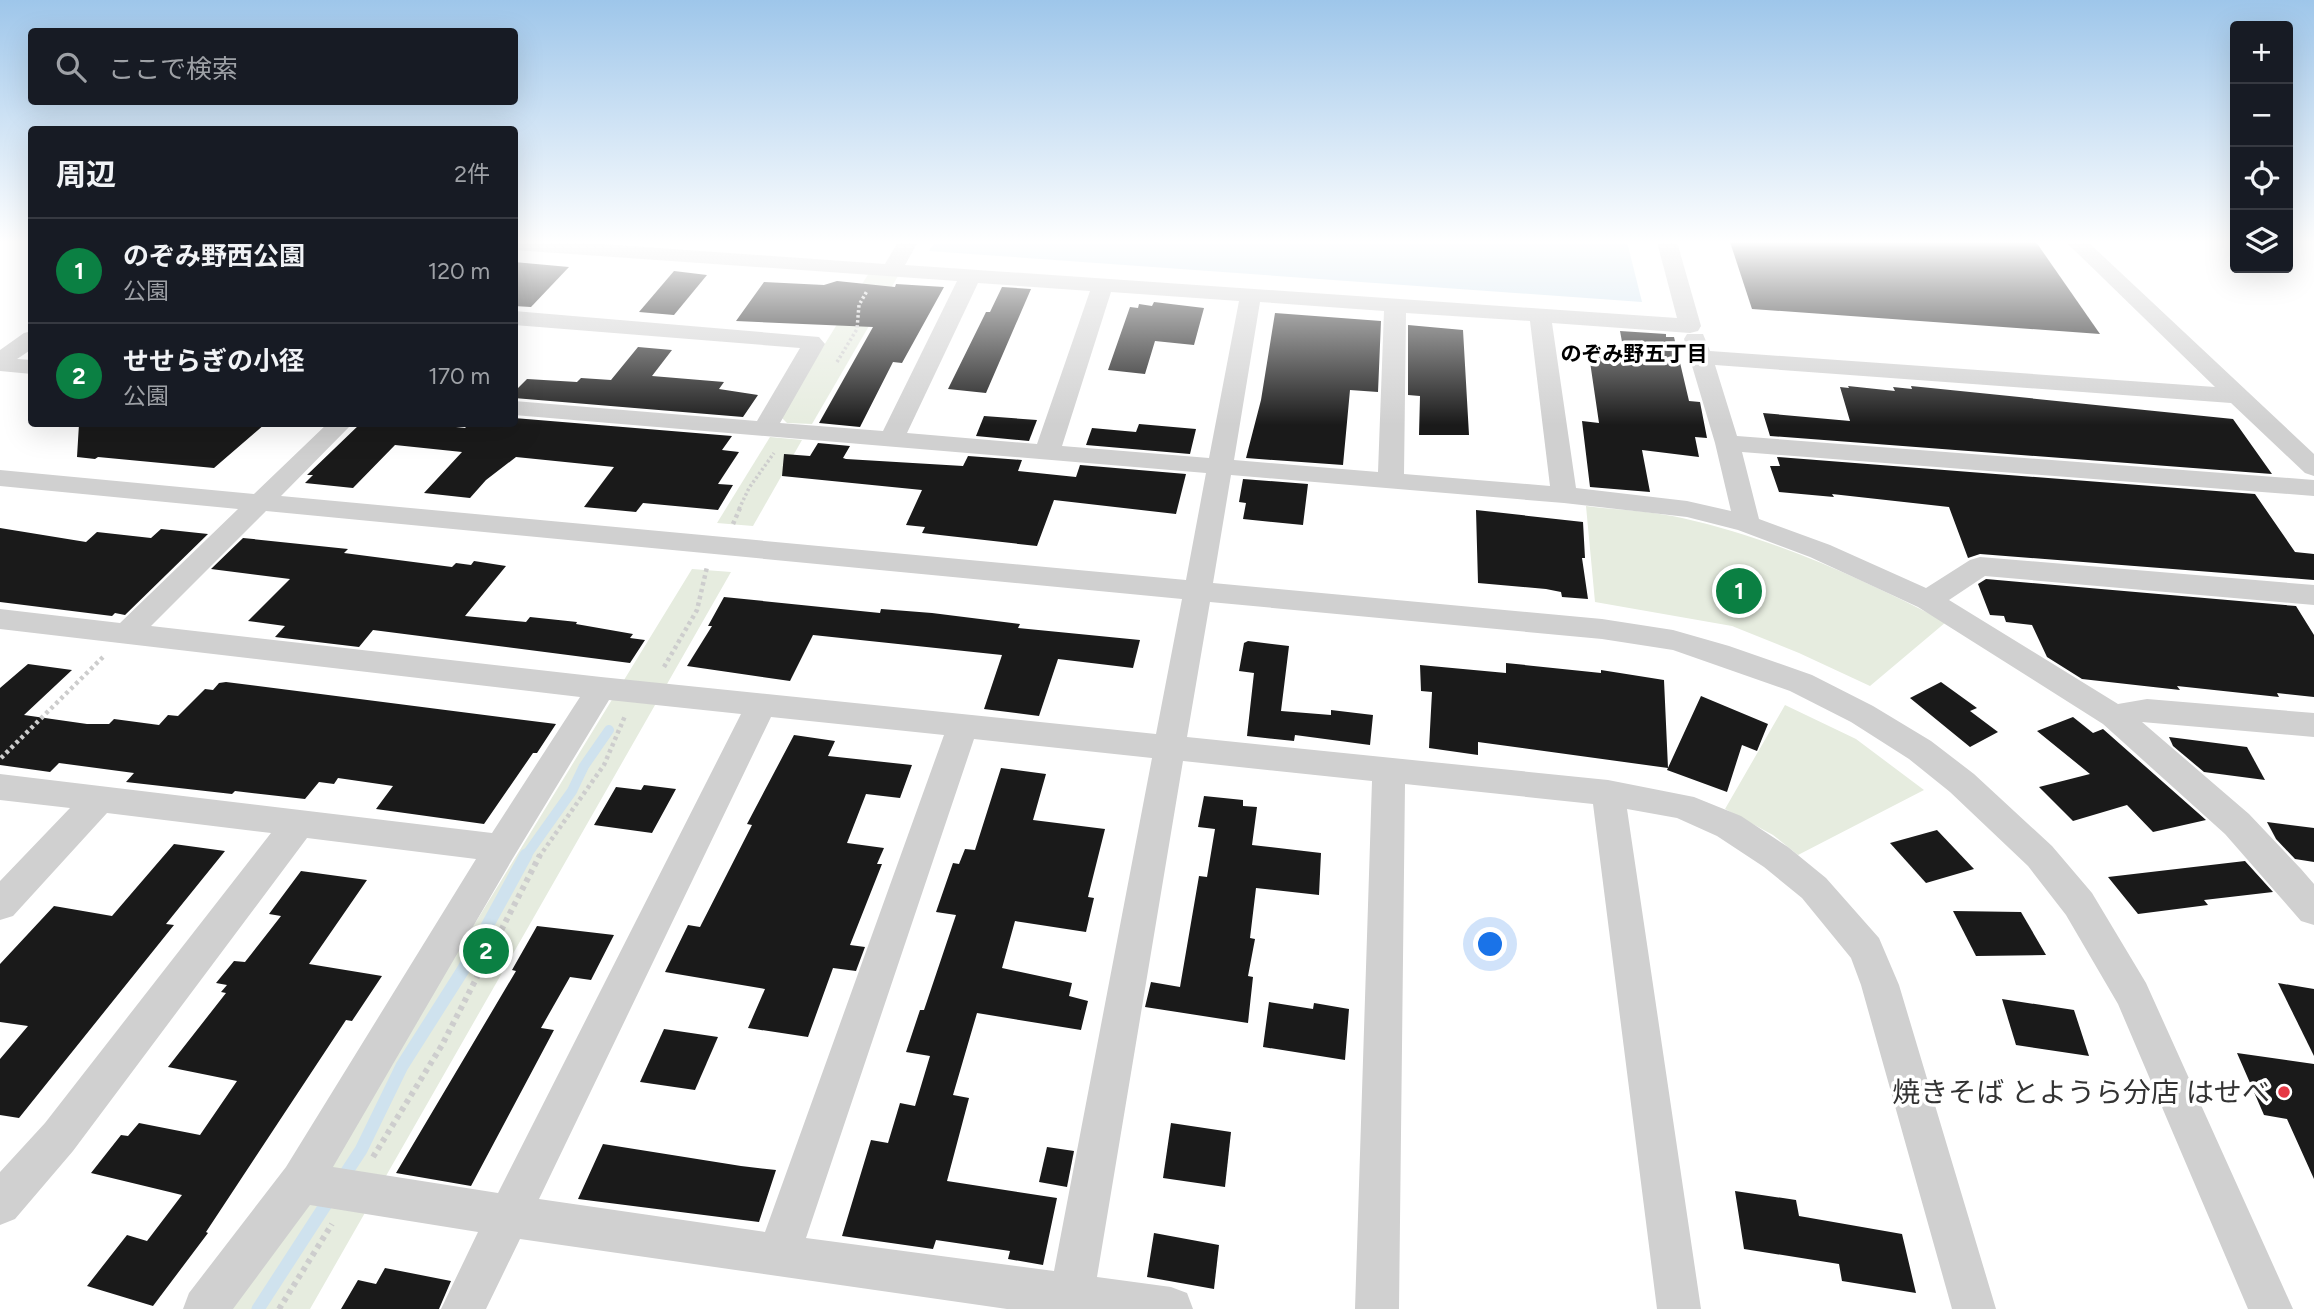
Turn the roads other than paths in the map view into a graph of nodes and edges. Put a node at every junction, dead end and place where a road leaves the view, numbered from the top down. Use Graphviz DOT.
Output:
graph roads {
  1 [pos="957,303"];
  2 [pos="1097,303"];
  3 [pos="1249,303"];
  4 [pos="1357,303"];
  5 [pos="1684,303"];
  6 [pos="2141,303"];
  7 [pos="1395,306"];
  8 [pos="1540,315"];
  9 [pos="518,318"];
  10 [pos="1690,326"];
  11 [pos="28,341"];
  12 [pos="1700,357"];
  13 [pos="0,362"];
  14 [pos="28,366"];
  15 [pos="2239,396"];
  16 [pos="518,408"];
  17 [pos="337,427"];
  18 [pos="764,429"];
  19 [pos="892,438"];
  20 [pos="1727,443"];
  21 [pos="1047,452"];
  22 [pos="1218,466"];
  23 [pos="2314,468"];
  24 [pos="0,478"];
  25 [pos="1391,480"];
  26 [pos="2314,488"];
  27 [pos="1564,495"];
  28 [pos="260,502"];
  29 [pos="1747,524"];
  30 [pos="1196,590"];
  31 [pos="2314,596"];
  32 [pos="1928,600"];
  33 [pos="0,619"];
  34 [pos="127,633"];
  35 [pos="601,688"];
  36 [pos="762,702"];
  37 [pos="2114,716"];
  38 [pos="963,725"];
  39 [pos="2314,725"];
  40 [pos="1168,746"];
  41 [pos="1389,770"];
  42 [pos="0,787"];
  43 [pos="1608,793"];
  44 [pos="98,801"];
  45 [pos="299,823"];
  46 [pos="501,848"];
  47 [pos="2302,880"];
  48 [pos="0,905"];
  49 [pos="2314,910"];
  50 [pos="301,1182"];
  51 [pos="0,1203"];
  52 [pos="507,1215"];
  53 [pos="778,1256"];
  54 [pos="1070,1301"];
  55 [pos="205,1309"];
  56 [pos="463,1309"];
  57 [pos="1171,1309"];
  58 [pos="1377,1309"];
  59 [pos="1679,1309"];
  60 [pos="1974,1309"];
  61 [pos="2271,1309"];
  1 -- 19 [label="street"];
  2 -- 21 [label="street"];
  3 -- 22 [label="street"];
  4 -- 7 [label="street"];
  5 -- 10 [label="street"];
  6 -- 15 [label="street"];
  7 -- 8 [label="street"];
  7 -- 25 [label="street"];
  8 -- 10 [label="street"];
  8 -- 27 [label="street"];
  9 -- 18 [label="street"];
  10 -- 12 [label="street"];
  11 -- 13 [label="street"];
  12 -- 15 [label="street"];
  12 -- 20 [label="street"];
  13 -- 14 [label="street"];
  15 -- 23 [label="street"];
  16 -- 18 [label="street"];
  17 -- 28 [label="street"];
  18 -- 19 [label="street"];
  19 -- 21 [label="street"];
  20 -- 26 [label="street"];
  20 -- 29 [label="street"];
  21 -- 22 [label="street"];
  22 -- 25 [label="street"];
  22 -- 30 [label="street"];
  24 -- 28 [label="street"];
  25 -- 27 [label="street"];
  27 -- 29 [label="street"];
  28 -- 30 [label="street"];
  28 -- 34 [label="street"];
  29 -- 32 [label="street"];
  30 -- 40 [label="street"];
  30 -- 61 [label="street"];
  31 -- 32 [label="street"];
  32 -- 37 [label="street"];
  33 -- 34 [label="street"];
  34 -- 35 [label="street"];
  35 -- 36 [label="street"];
  35 -- 46 [label="street"];
  36 -- 38 [label="street"];
  36 -- 52 [label="street"];
  37 -- 39 [label="street"];
  37 -- 47 [label="street"];
  38 -- 40 [label="street"];
  38 -- 53 [label="street"];
  40 -- 41 [label="street"];
  40 -- 54 [label="street"];
  41 -- 43 [label="street"];
  41 -- 58 [label="street"];
  42 -- 44 [label="street"];
  43 -- 59 [label="street"];
  43 -- 60 [label="street"];
  44 -- 45 [label="street"];
  44 -- 48 [label="street"];
  45 -- 46 [label="street"];
  45 -- 51 [label="street"];
  46 -- 50 [label="street"];
  47 -- 49 [label="street"];
  50 -- 52 [label="street"];
  50 -- 55 [label="street"];
  52 -- 53 [label="street"];
  52 -- 56 [label="street"];
  53 -- 54 [label="street"];
  54 -- 57 [label="street"];
}
